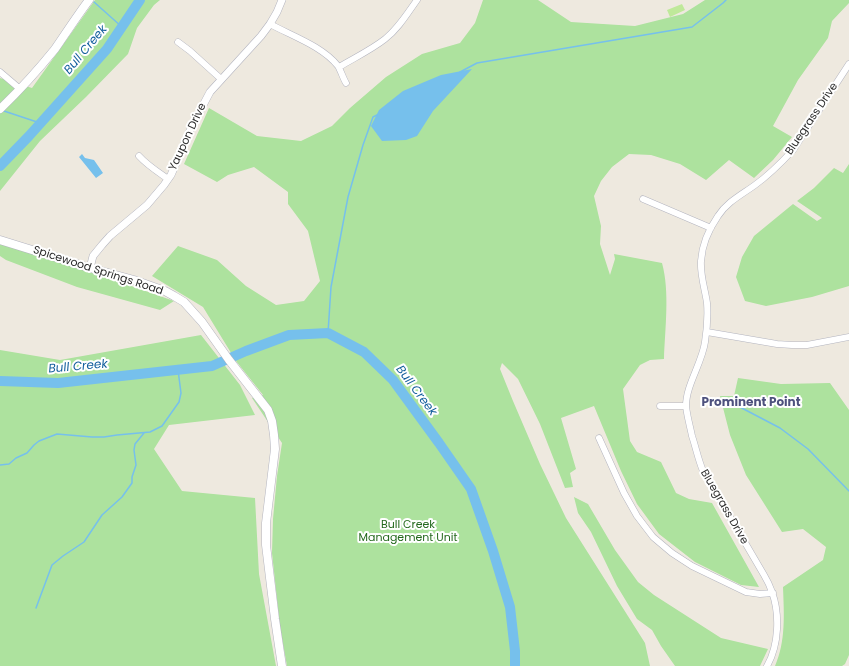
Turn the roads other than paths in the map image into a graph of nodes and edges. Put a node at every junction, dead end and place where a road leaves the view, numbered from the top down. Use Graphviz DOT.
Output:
graph roads {
  1 [pos="89,0"];
  2 [pos="282,0"];
  3 [pos="417,0"];
  4 [pos="270,24"];
  5 [pos="178,42"];
  6 [pos="849,66"];
  7 [pos="339,67"];
  8 [pos="0,72"];
  9 [pos="221,79"];
  10 [pos="346,83"];
  11 [pos="20,89"];
  12 [pos="0,109"];
  13 [pos="139,156"];
  14 [pos="168,179"];
  15 [pos="643,199"];
  16 [pos="711,228"];
  17 [pos="0,240"];
  18 [pos="90,268"];
  19 [pos="707,332"];
  20 [pos="849,337"];
  21 [pos="660,406"];
  22 [pos="686,406"];
  23 [pos="599,438"];
  24 [pos="772,593"];
  25 [pos="282,666"];
  26 [pos="767,666"];
  1 -- 11 [label="main road"];
  2 -- 4 [label="street, Yaupon Drive"];
  3 -- 7 [label="street"];
  4 -- 7 [label="street"];
  4 -- 9 [label="street, Yaupon Drive"];
  5 -- 9 [label="street"];
  6 -- 16 [label="street, Bluegrass Drive"];
  7 -- 10 [label="street"];
  8 -- 11 [label="street"];
  9 -- 14 [label="street, Yaupon Drive"];
  11 -- 12 [label="main road"];
  13 -- 14 [label="street"];
  14 -- 18 [label="street, Yaupon Drive"];
  15 -- 16 [label="street"];
  16 -- 19 [label="street, Bluegrass Drive"];
  17 -- 18 [label="main road, Spicewood Springs Road"];
  18 -- 25 [label="main road, Spicewood Springs Road"];
  19 -- 20 [label="street"];
  19 -- 22 [label="street, Bluegrass Drive"];
  21 -- 22 [label="street"];
  22 -- 24 [label="street, Bluegrass Drive"];
  23 -- 24 [label="street"];
  24 -- 26 [label="street, Bluegrass Drive"];
}
